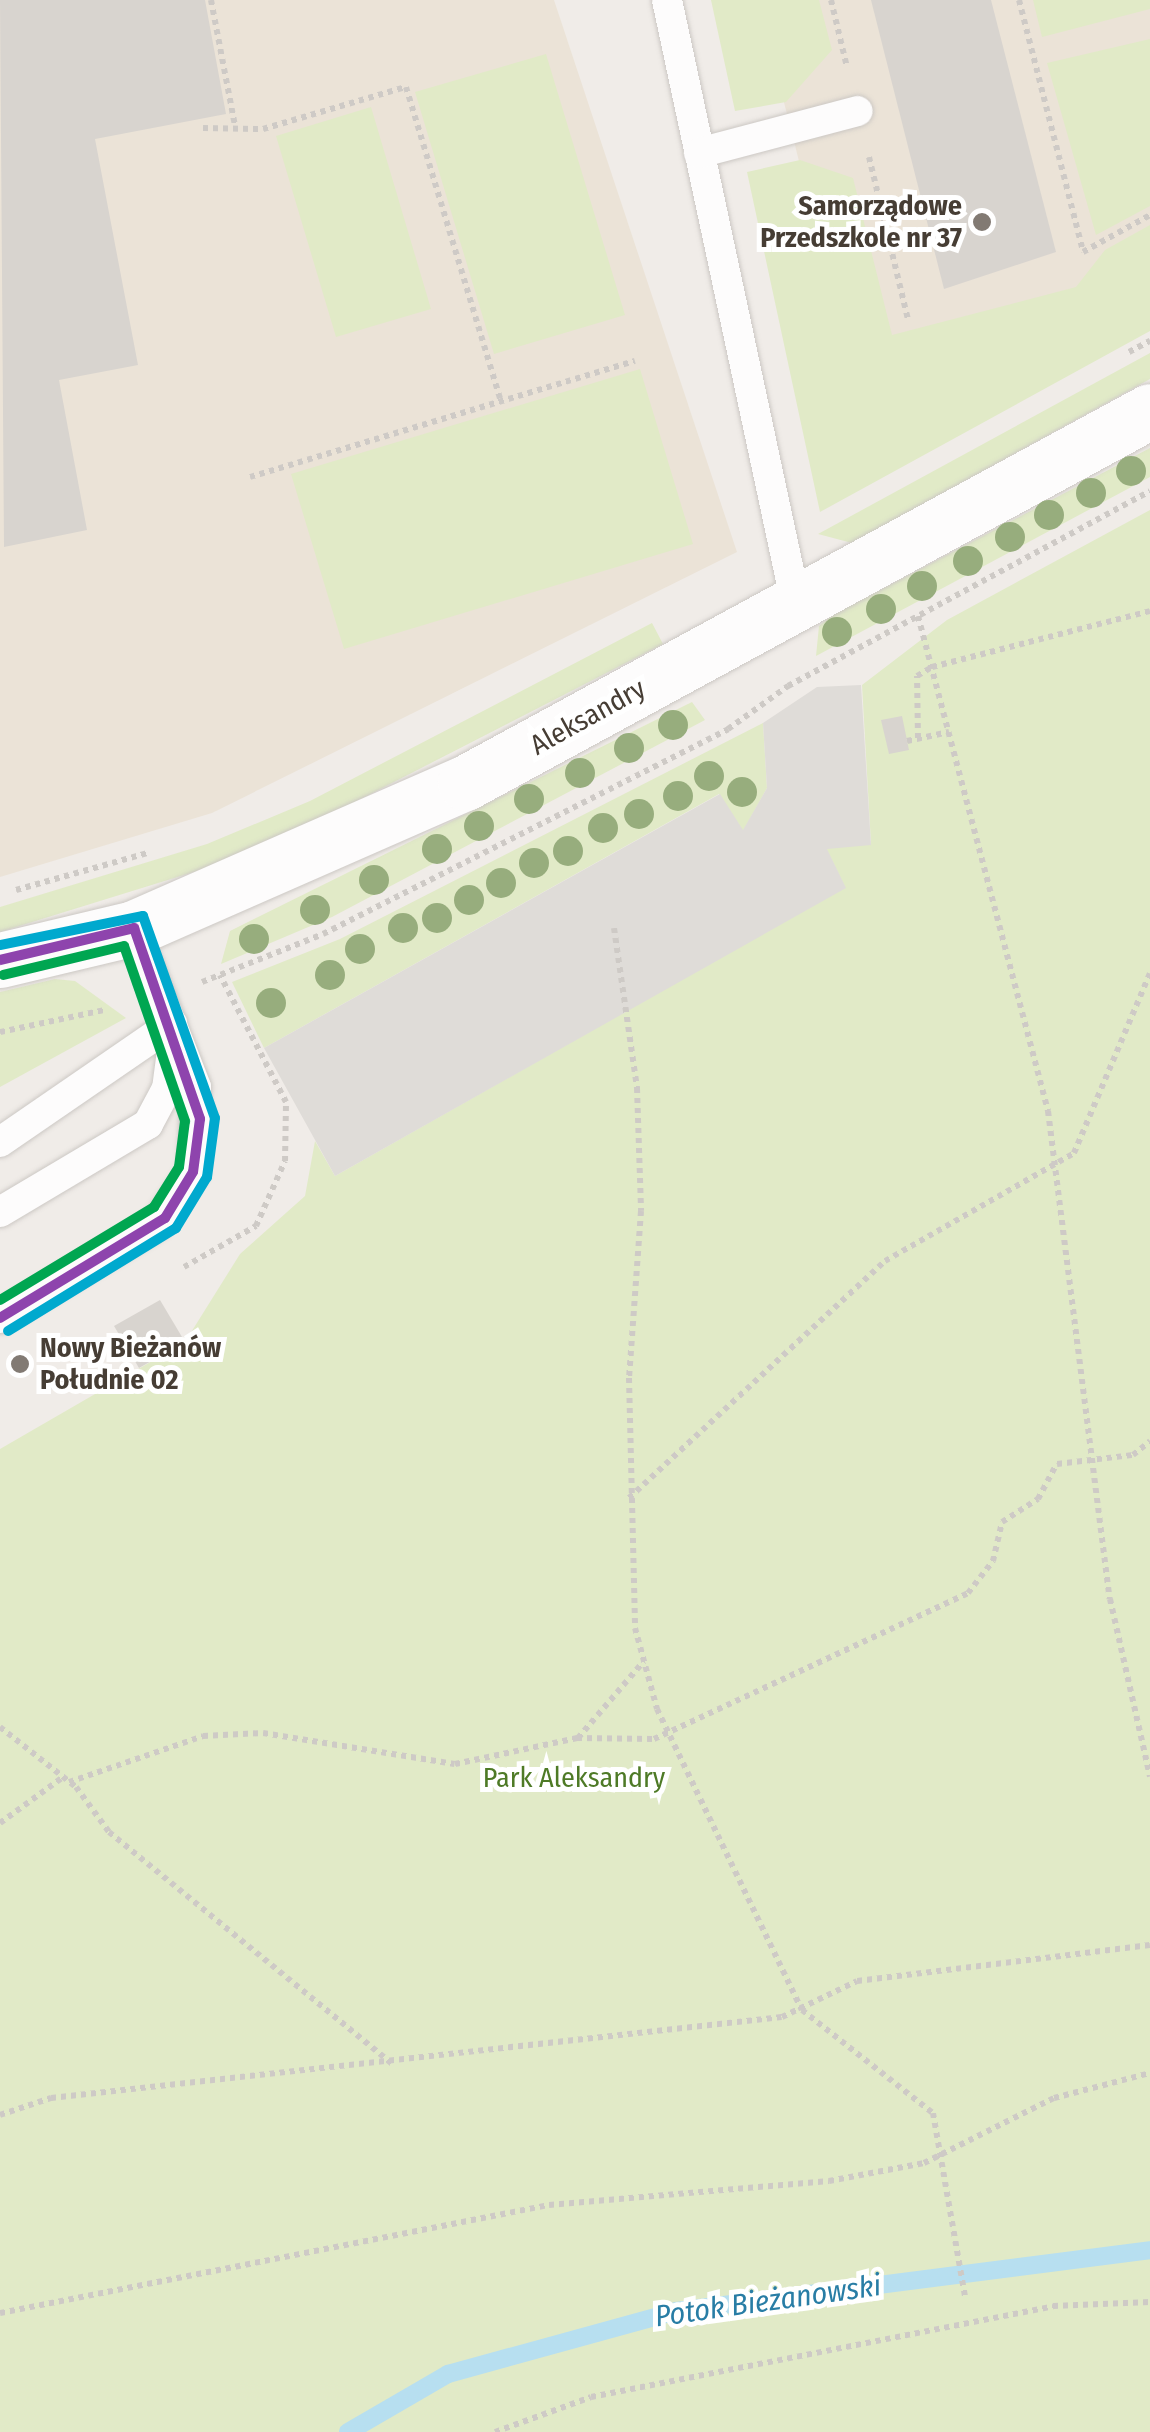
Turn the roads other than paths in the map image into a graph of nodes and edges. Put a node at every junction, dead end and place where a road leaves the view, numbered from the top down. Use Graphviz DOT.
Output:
graph roads {
  1 [pos="666,0"];
  2 [pos="858,111"];
  3 [pos="699,153"];
  4 [pos="1150,411"];
  5 [pos="796,604"];
  6 [pos="134,928"];
  7 [pos="0,960"];
  8 [pos="172,1024"];
  9 [pos="7,1133"];
  10 [pos="0,1212"];
  11 [pos="0,1318"];
  1 -- 3 [label="lane"];
  2 -- 3 [label="lane"];
  3 -- 5 [label="lane"];
  4 -- 5 [label="street, Aleksandry"];
  5 -- 6 [label="street, Aleksandry"];
  6 -- 7 [label="street, Aleksandry"];
  6 -- 8 [label="lane"];
  8 -- 9 [label="lane"];
  8 -- 10 [label="lane"];
  8 -- 11 [label="lane"];
}
